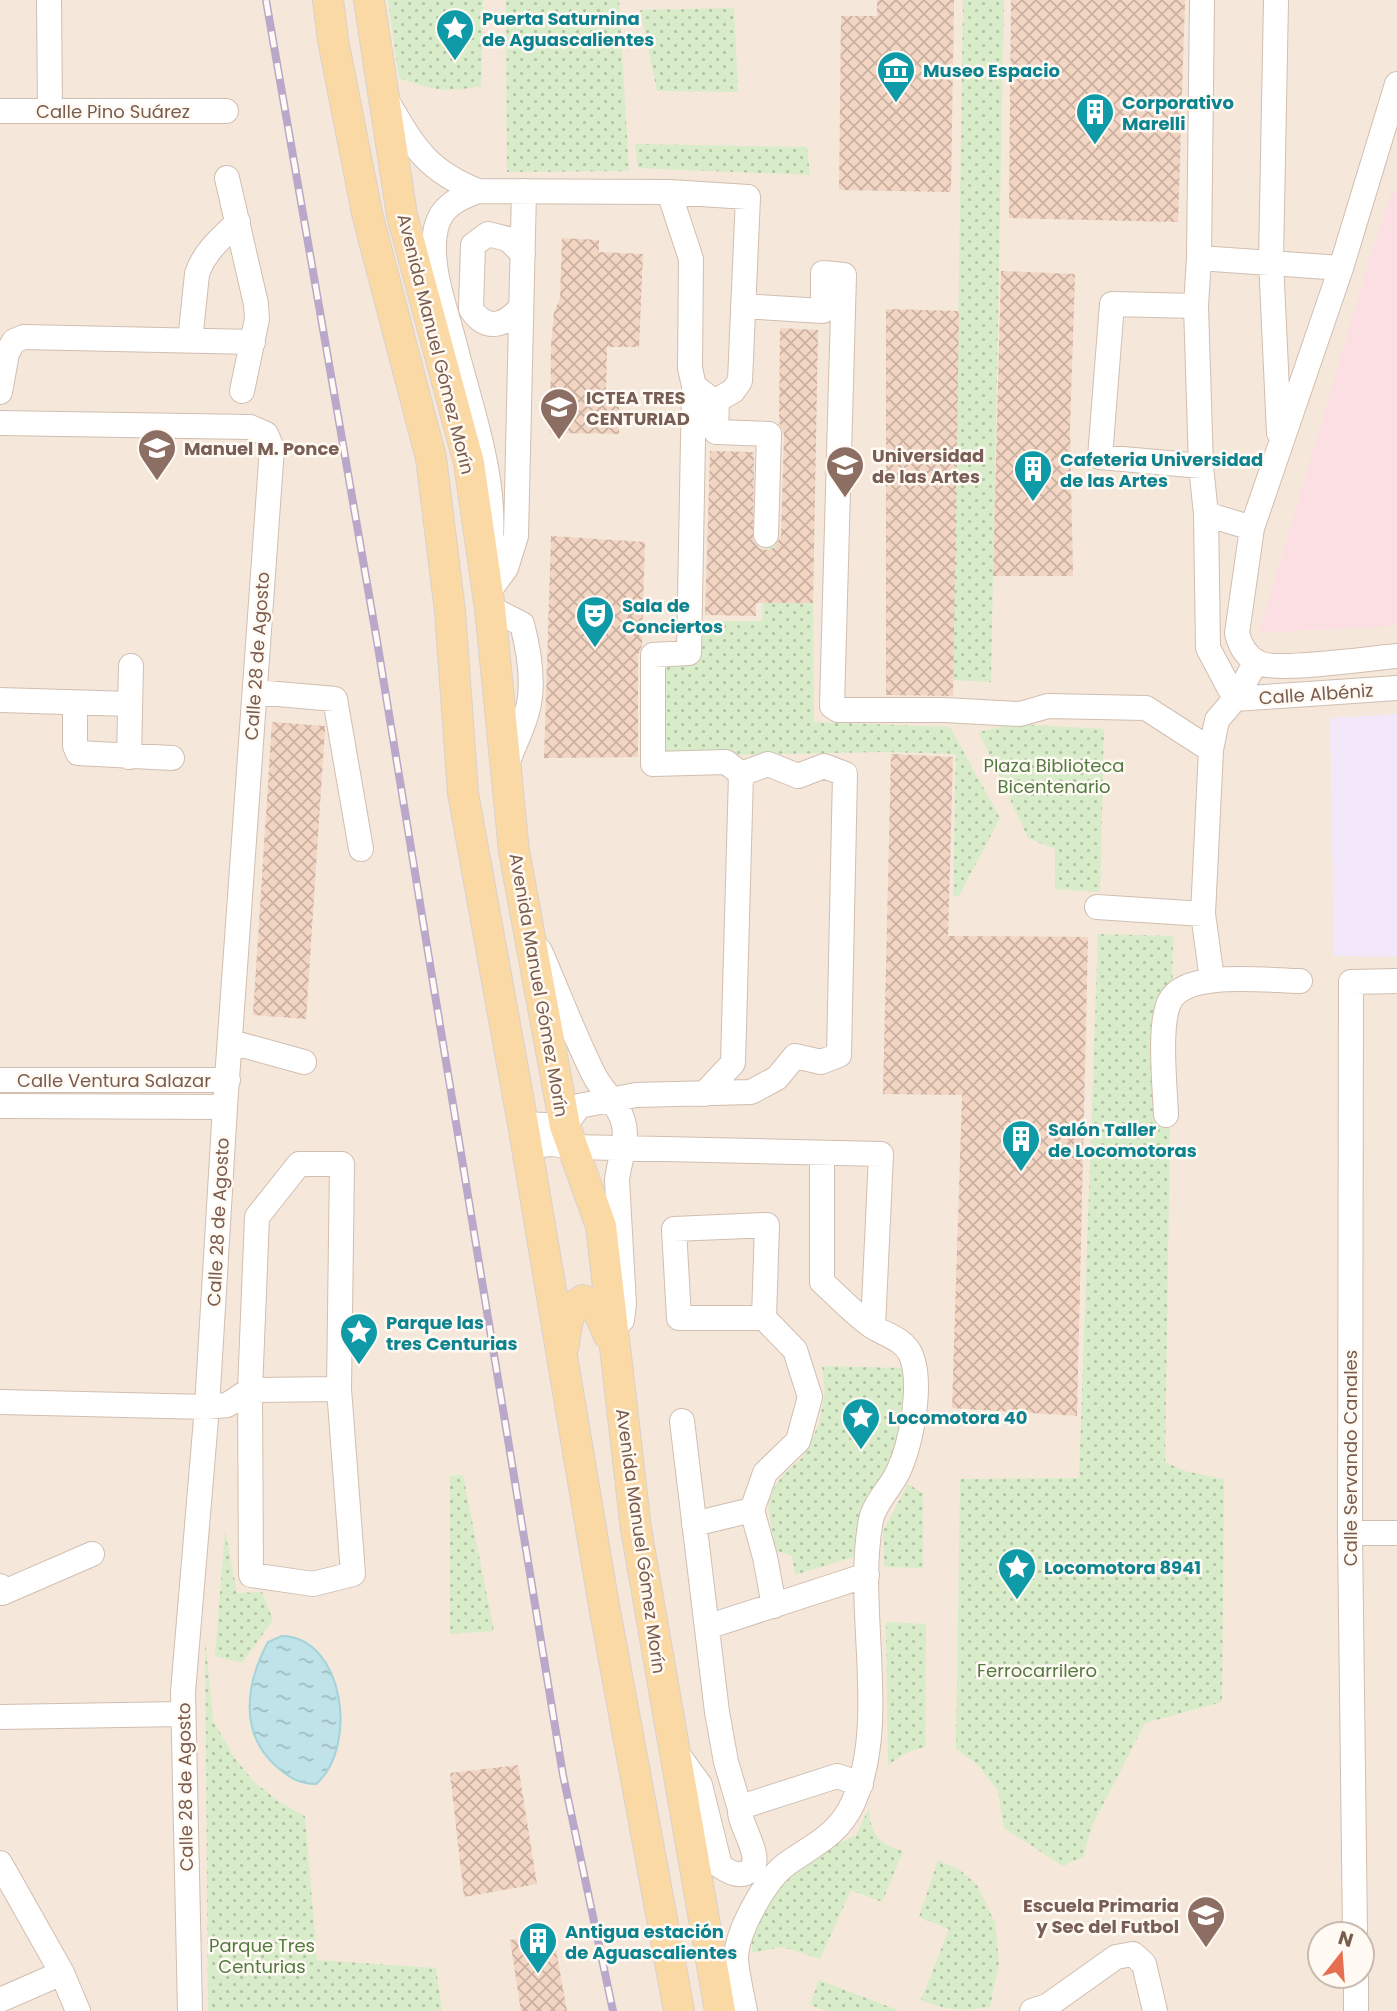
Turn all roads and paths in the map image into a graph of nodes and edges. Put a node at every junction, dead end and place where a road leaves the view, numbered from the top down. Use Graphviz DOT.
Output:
graph roads {
  1 [pos="49,0"];
  2 [pos="328,0"];
  3 [pos="369,0"];
  4 [pos="1202,0"];
  5 [pos="1276,0"];
  6 [pos="1397,84"];
  7 [pos="383,95"];
  8 [pos="0,111"];
  9 [pos="50,111"];
  10 [pos="226,111"];
  11 [pos="227,178"];
  12 [pos="478,191"];
  13 [pos="524,191"];
  14 [pos="669,192"];
  15 [pos="238,222"];
  16 [pos="523,254"];
  17 [pos="1199,258"];
  18 [pos="1271,261"];
  19 [pos="1341,268"];
  20 [pos="743,306"];
  21 [pos="1196,306"];
  22 [pos="521,307"];
  23 [pos="190,341"];
  24 [pos="253,342"];
  25 [pos="694,386"];
  26 [pos="242,391"];
  27 [pos="0,392"];
  28 [pos="717,400"];
  29 [pos="0,423"];
  30 [pos="1280,449"];
  31 [pos="1201,466"];
  32 [pos="1206,514"];
  33 [pos="1252,528"];
  34 [pos="766,535"];
  35 [pos="487,590"];
  36 [pos="1397,656"];
  37 [pos="1256,662"];
  38 [pos="1303,664"];
  39 [pos="131,666"];
  40 [pos="1397,688"];
  41 [pos="255,692"];
  42 [pos="1307,694"];
  43 [pos="1235,699"];
  44 [pos="0,700"];
  45 [pos="75,703"];
  46 [pos="130,704"];
  47 [pos="1211,750"];
  48 [pos="129,757"];
  49 [pos="172,758"];
  50 [pos="741,774"];
  51 [pos="361,849"];
  52 [pos="1097,907"];
  53 [pos="1203,914"];
  54 [pos="529,924"];
  55 [pos="1212,979"];
  56 [pos="1300,981"];
  57 [pos="1397,981"];
  58 [pos="231,1042"];
  59 [pos="304,1062"];
  60 [pos="0,1080"];
  61 [pos="228,1080"];
  62 [pos="704,1094"];
  63 [pos="613,1101"];
  64 [pos="0,1106"];
  65 [pos="225,1107"];
  66 [pos="1166,1115"];
  67 [pos="525,1135"];
  68 [pos="569,1136"];
  69 [pos="624,1147"];
  70 [pos="822,1154"];
  71 [pos="764,1318"];
  72 [pos="873,1327"];
  73 [pos="561,1358"];
  74 [pos="617,1371"];
  75 [pos="338,1389"];
  76 [pos="250,1390"];
  77 [pos="0,1402"];
  78 [pos="207,1407"];
  79 [pos="682,1421"];
  80 [pos="752,1510"];
  81 [pos="694,1524"];
  82 [pos="1350,1533"];
  83 [pos="1397,1533"];
  84 [pos="92,1554"];
  85 [pos="867,1575"];
  86 [pos="0,1586"];
  87 [pos="774,1606"];
  88 [pos="707,1627"];
  89 [pos="183,1714"];
  90 [pos="0,1717"];
  91 [pos="673,1749"];
  92 [pos="861,1784"];
  93 [pos="740,1809"];
  94 [pos="0,1863"];
  95 [pos="1355,1920"];
  96 [pos="62,1973"];
  97 [pos="1356,1990"];
  98 [pos="0,2000"];
  99 [pos="78,2011"];
  100 [pos="190,2011"];
  101 [pos="679,2011"];
  102 [pos="720,2011"];
  103 [pos="745,2011"];
  104 [pos="1032,2011"];
  105 [pos="1155,2011"];
  106 [pos="1356,2011"];
  1 -- 9 [label="street"];
  2 -- 67 [label="main road, Avenida Manuel Gómez Morín"];
  3 -- 7 [label="main road, Avenida Manuel Gómez Morín"];
  4 -- 17 [label="street"];
  5 -- 18 [label="street"];
  6 -- 19 [label="street"];
  7 -- 12 [label="street"];
  7 -- 35 [label="main road, Avenida Manuel Gómez Morín"];
  8 -- 9 [label="street, Calle Pino Suárez"];
  9 -- 10 [label="street, Calle Pino Suárez"];
  11 -- 15 [label="street"];
  12 -- 13 [label="street"];
  12 -- 35 [label="street"];
  13 -- 14 [label="street"];
  13 -- 16 [label="street"];
  14 -- 20 [label="street"];
  14 -- 25 [label="street"];
  15 -- 23 [label="street"];
  15 -- 24 [label="street"];
  16 -- 22 [label="street"];
  16 -- 22 [label="street"];
  17 -- 18 [label="street"];
  17 -- 21 [label="street"];
  18 -- 19 [label="street"];
  18 -- 30 [label="street"];
  19 -- 30 [label="street"];
  20 -- 28 [label="street"];
  20 -- 47 [label="street"];
  21 -- 31 [label="street"];
  21 -- 31 [label="street"];
  22 -- 35 [label="street"];
  23 -- 24 [label="street"];
  23 -- 27 [label="street"];
  24 -- 26 [label="street"];
  25 -- 28 [label="street"];
  25 -- 50 [label="street"];
  28 -- 34 [label="street"];
  29 -- 41 [label="street, Calle 28 de Agosto"];
  30 -- 33 [label="street"];
  31 -- 32 [label="street"];
  32 -- 33 [label="street"];
  32 -- 43 [label="street"];
  33 -- 37 [label="street"];
  35 -- 54 [label="main road, Avenida Manuel Gómez Morín"];
  36 -- 38 [label="street, Calle Albéniz"];
  37 -- 38 [label="street, Calle Albéniz"];
  37 -- 43 [label="street"];
  38 -- 42 [label="street"];
  39 -- 46 [label="street"];
  40 -- 42 [label="street, Calle Albéniz"];
  41 -- 51 [label="street"];
  41 -- 58 [label="street, Calle 28 de Agosto"];
  42 -- 43 [label="street, Calle Albéniz"];
  43 -- 47 [label="street"];
  44 -- 45 [label="street"];
  45 -- 46 [label="street"];
  45 -- 48 [label="street"];
  46 -- 48 [label="street"];
  47 -- 53 [label="street"];
  48 -- 49 [label="street"];
  50 -- 62 [label="street"];
  50 -- 62 [label="street"];
  52 -- 53 [label="street"];
  53 -- 55 [label="street"];
  54 -- 63 [label="street"];
  54 -- 68 [label="main road, Avenida Manuel Gómez Morín"];
  55 -- 56 [label="street"];
  55 -- 66 [label="street"];
  57 -- 82 [label="street, Calle Servando Canales"];
  58 -- 59 [label="street"];
  58 -- 61 [label="street, Calle 28 de Agosto"];
  60 -- 61 [label="street, Calle Ventura Salazar"];
  61 -- 65 [label="street, Calle 28 de Agosto"];
  62 -- 63 [label="street"];
  63 -- 68 [label="street"];
  63 -- 69 [label="street"];
  64 -- 65 [label="street, Calle Ventura Salazar"];
  65 -- 78 [label="street, Calle 28 de Agosto"];
  67 -- 68 [label="street"];
  67 -- 73 [label="main road, Avenida Manuel Gómez Morín"];
  68 -- 69 [label="street"];
  68 -- 74 [label="main road, Avenida Manuel Gómez Morín"];
  69 -- 70 [label="street"];
  69 -- 74 [label="street"];
  70 -- 72 [label="street"];
  70 -- 72 [label="street"];
  71 -- 71 [label="street"];
  71 -- 80 [label="street"];
  72 -- 85 [label="street"];
  73 -- 74 [label="main road"];
  73 -- 101 [label="main road, Avenida Manuel Gómez Morín"];
  74 -- 91 [label="main road, Avenida Manuel Gómez Morín"];
  75 -- 76 [label="street"];
  75 -- 76 [label="street"];
  75 -- 76 [label="street"];
  76 -- 78 [label="street"];
  77 -- 78 [label="street"];
  78 -- 89 [label="street, Calle 28 de Agosto"];
  79 -- 81 [label="street"];
  80 -- 81 [label="street"];
  80 -- 87 [label="street"];
  81 -- 88 [label="street"];
  82 -- 83 [label="street"];
  82 -- 95 [label="street, Calle Servando Canales"];
  84 -- 86 [label="street"];
  85 -- 87 [label="street"];
  85 -- 92 [label="street"];
  87 -- 88 [label="street"];
  88 -- 93 [label="street"];
  89 -- 90 [label="street"];
  89 -- 100 [label="street, Calle 28 de Agosto"];
  91 -- 93 [label="street"];
  91 -- 102 [label="main road, Avenida Manuel Gómez Morín"];
  92 -- 93 [label="street"];
  92 -- 103 [label="street"];
  94 -- 96 [label="street"];
  96 -- 98 [label="street"];
  96 -- 99 [label="street"];
  97 -- 106 [label="street"];
  104 -- 105 [label="street"];
}
